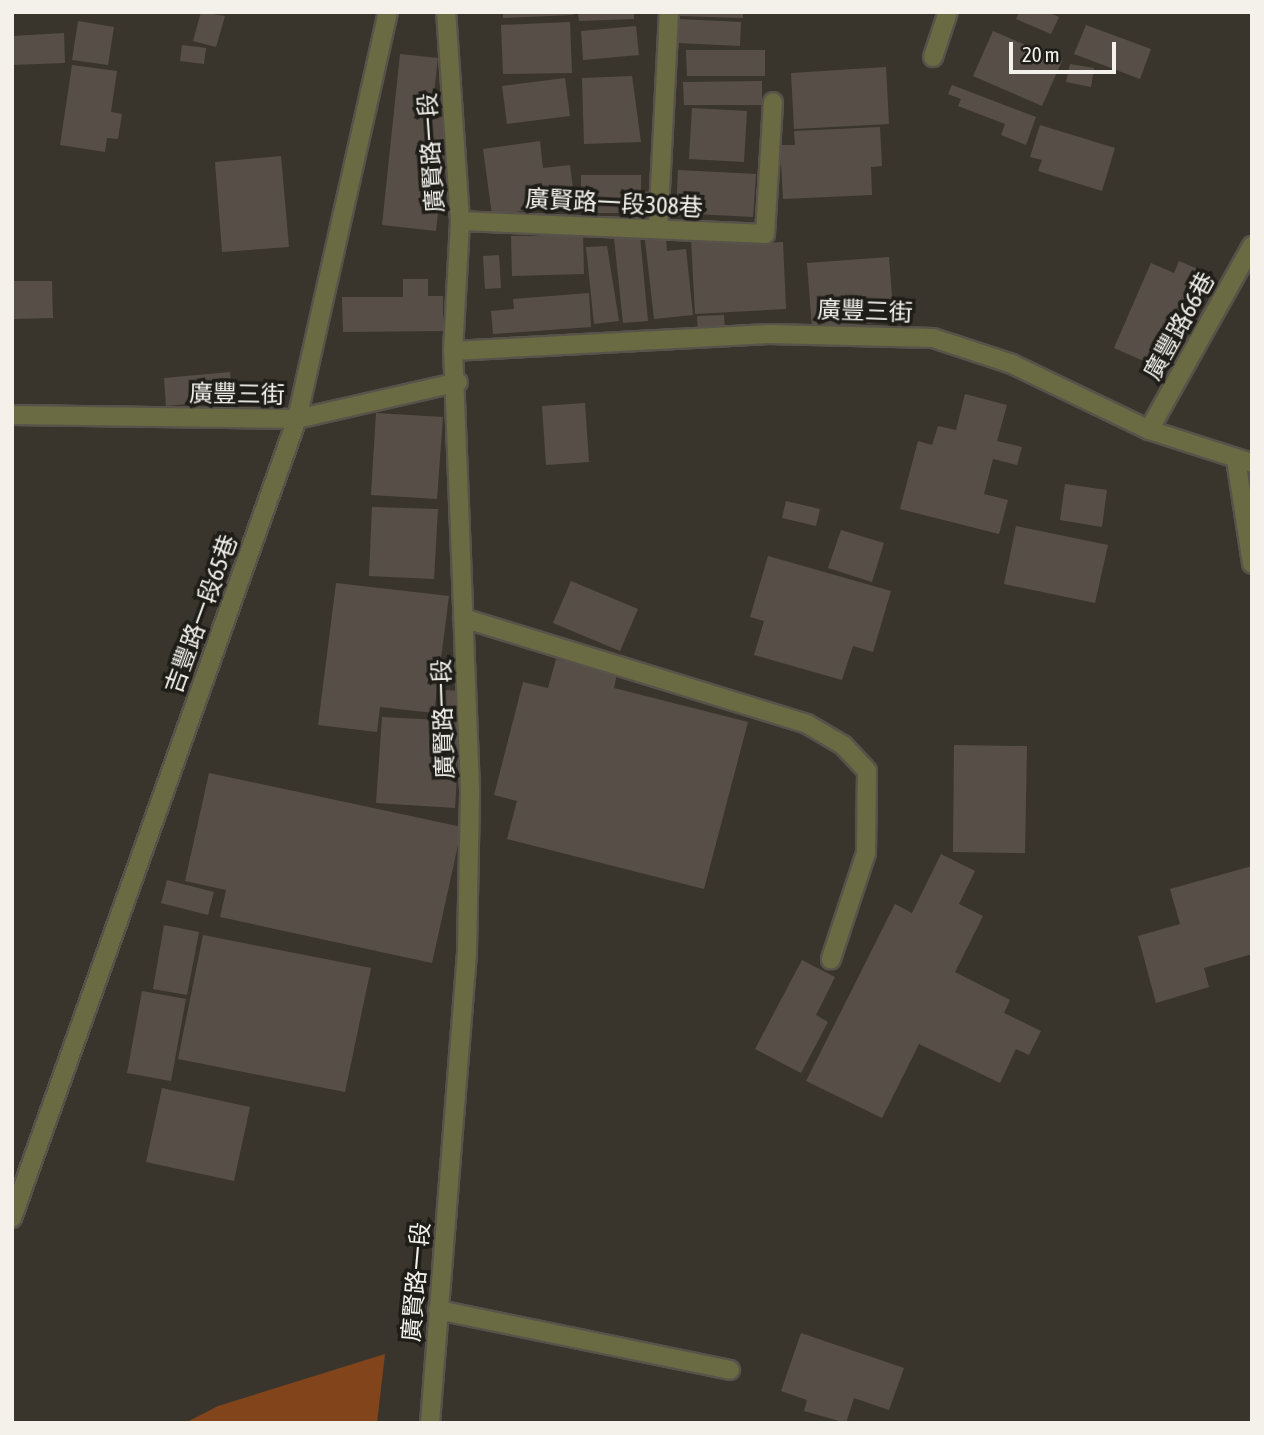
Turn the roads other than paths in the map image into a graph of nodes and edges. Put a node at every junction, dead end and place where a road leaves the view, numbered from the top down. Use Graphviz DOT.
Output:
graph roads {
  1 [pos="388,12"];
  2 [pos="446,12"];
  3 [pos="669,12"];
  4 [pos="948,12"];
  5 [pos="933,57"];
  6 [pos="773,102"];
  7 [pos="460,221"];
  8 [pos="658,229"];
  9 [pos="1252,246"];
  10 [pos="453,351"];
  11 [pos="458,382"];
  12 [pos="12,415"];
  13 [pos="297,419"];
  14 [pos="1150,430"];
  15 [pos="1244,461"];
  16 [pos="1252,564"];
  17 [pos="463,618"];
  18 [pos="831,959"];
  19 [pos="12,1217"];
  20 [pos="439,1310"];
  21 [pos="730,1370"];
  22 [pos="430,1423"];
  1 -- 13 [label="street, 吉豐路一段65巷"];
  2 -- 7 [label="street, 廣賢路一段"];
  3 -- 8 [label="street"];
  4 -- 5 [label="street"];
  6 -- 8 [label="street, 廣賢路一段308巷"];
  7 -- 8 [label="street, 廣賢路一段308巷"];
  7 -- 10 [label="street, 廣賢路一段"];
  9 -- 14 [label="street, 廣豐路66巷"];
  10 -- 11 [label="street, 廣賢路一段"];
  10 -- 14 [label="street, 廣豐三街"];
  11 -- 13 [label="street, 廣豐三街"];
  11 -- 17 [label="street, 廣賢路一段"];
  12 -- 13 [label="street, 廣豐三街"];
  13 -- 19 [label="street, 吉豐路一段65巷"];
  14 -- 15 [label="street, 廣豐三街"];
  15 -- 16 [label="street"];
  17 -- 18 [label="street"];
  17 -- 20 [label="street, 廣賢路一段"];
  20 -- 21 [label="street"];
  20 -- 22 [label="street, 廣賢路一段"];
}
